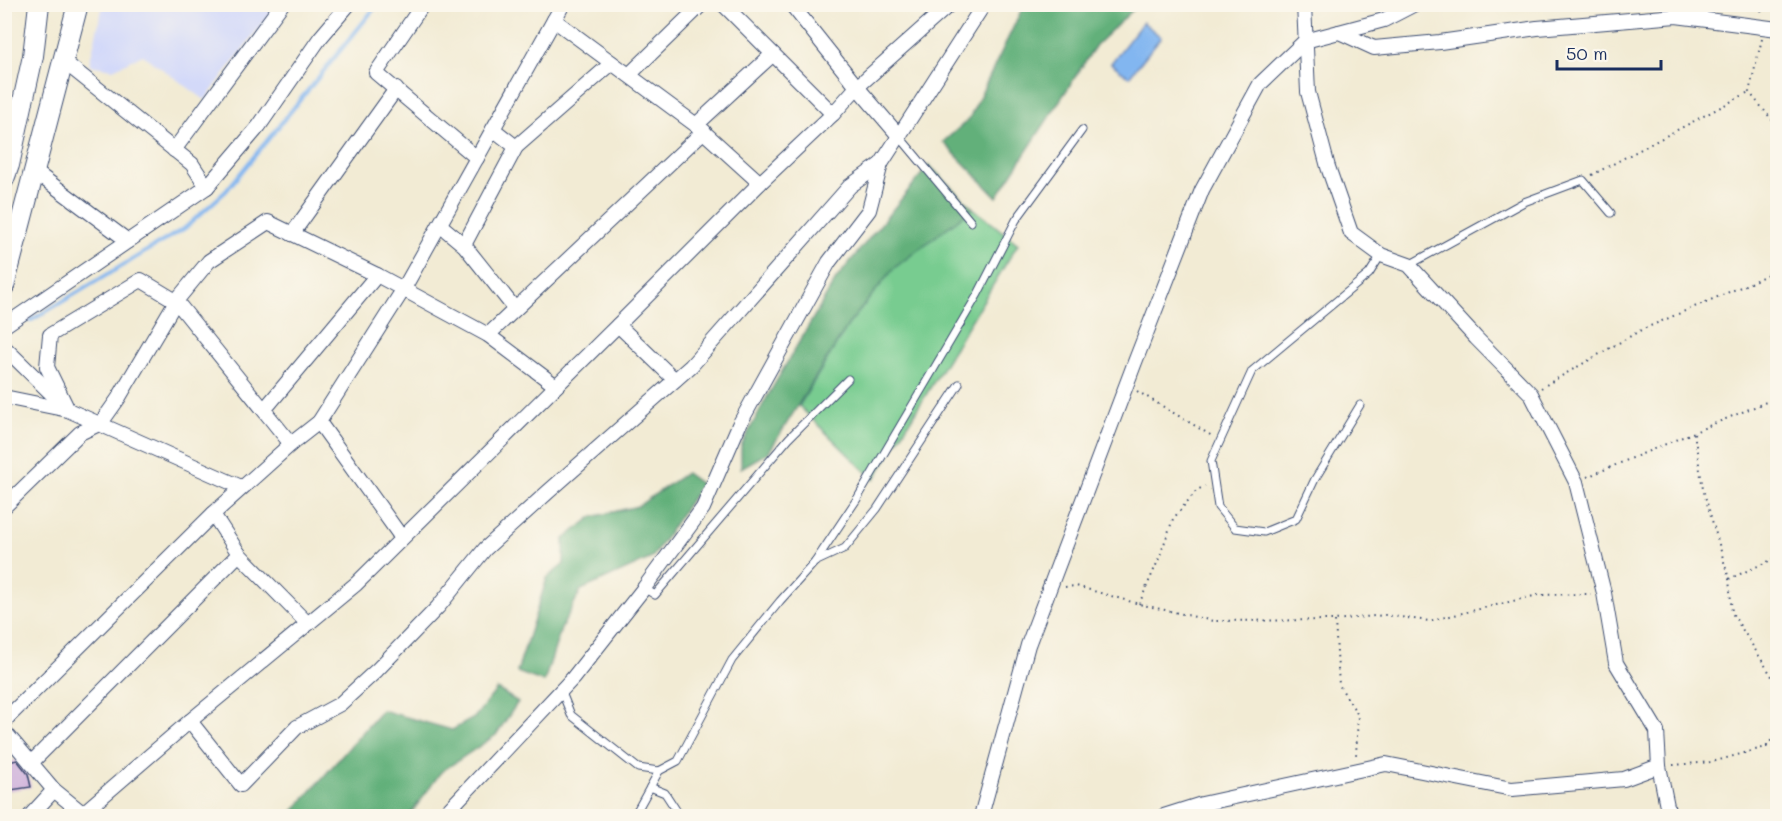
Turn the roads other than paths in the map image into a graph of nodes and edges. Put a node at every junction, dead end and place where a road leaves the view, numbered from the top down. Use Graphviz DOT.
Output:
graph roads {
  1 [pos="39,4"];
  2 [pos="78,4"];
  3 [pos="282,4"];
  4 [pos="349,4"];
  5 [pos="423,4"];
  6 [pos="563,4"];
  7 [pos="702,4"];
  8 [pos="723,4"];
  9 [pos="791,4"];
  10 [pos="950,4"];
  11 [pos="984,4"];
  12 [pos="1304,4"];
  13 [pos="1415,4"];
  14 [pos="554,20"];
  15 [pos="1771,28"];
  16 [pos="1339,32"];
  17 [pos="1305,41"];
  18 [pos="773,54"];
  19 [pos="62,60"];
  20 [pos="612,63"];
  21 [pos="629,75"];
  22 [pos="857,87"];
  23 [pos="396,89"];
  24 [pos="833,114"];
  25 [pos="700,128"];
  26 [pos="493,129"];
  27 [pos="1082,130"];
  28 [pos="899,136"];
  29 [pos="516,147"];
  30 [pos="174,150"];
  31 [pos="477,158"];
  32 [pos="881,164"];
  33 [pos="34,171"];
  34 [pos="4,179"];
  35 [pos="760,183"];
  36 [pos="207,187"];
  37 [pos="1611,213"];
  38 [pos="971,222"];
  39 [pos="440,225"];
  40 [pos="292,234"];
  41 [pos="128,241"];
  42 [pos="464,245"];
  43 [pos="1381,255"];
  44 [pos="1409,265"];
  45 [pos="376,275"];
  46 [pos="4,286"];
  47 [pos="403,290"];
  48 [pos="176,301"];
  49 [pos="515,309"];
  50 [pos="4,326"];
  51 [pos="618,326"];
  52 [pos="488,335"];
  53 [pos="4,347"];
  54 [pos="848,379"];
  55 [pos="675,380"];
  56 [pos="959,384"];
  57 [pos="556,386"];
  58 [pos="4,397"];
  59 [pos="1360,405"];
  60 [pos="68,410"];
  61 [pos="264,410"];
  62 [pos="319,422"];
  63 [pos="101,423"];
  64 [pos="291,444"];
  65 [pos="242,488"];
  66 [pos="4,507"];
  67 [pos="213,514"];
  68 [pos="402,538"];
  69 [pos="239,554"];
  70 [pos="815,562"];
  71 [pos="644,588"];
  72 [pos="308,624"];
  73 [pos="561,690"];
  74 [pos="4,721"];
  75 [pos="190,722"];
  76 [pos="4,731"];
  77 [pos="31,763"];
  78 [pos="1659,766"];
  79 [pos="658,771"];
  80 [pos="650,788"];
  81 [pos="54,790"];
  82 [pos="84,815"];
  83 [pos="30,816"];
  84 [pos="443,816"];
  85 [pos="632,816"];
  86 [pos="680,816"];
  87 [pos="981,816"];
  88 [pos="1164,816"];
  89 [pos="1669,816"];
  1 -- 34 [label="main road"];
  2 -- 19 [label="main road"];
  3 -- 30 [label="street"];
  4 -- 36 [label="street"];
  5 -- 23 [label="street"];
  6 -- 14 [label="street"];
  7 -- 21 [label="street"];
  8 -- 18 [label="street"];
  9 -- 22 [label="street"];
  10 -- 22 [label="street"];
  11 -- 28 [label="street"];
  12 -- 17 [label="street"];
  13 -- 16 [label="street"];
  14 -- 20 [label="street"];
  14 -- 26 [label="street"];
  15 -- 16 [label="street"];
  16 -- 17 [label="street"];
  17 -- 43 [label="street"];
  17 -- 87 [label="street"];
  18 -- 24 [label="street"];
  18 -- 25 [label="street"];
  19 -- 30 [label="street"];
  19 -- 33 [label="main road"];
  20 -- 21 [label="street"];
  20 -- 29 [label="street"];
  21 -- 25 [label="street"];
  22 -- 24 [label="street"];
  22 -- 28 [label="street"];
  23 -- 31 [label="street"];
  23 -- 40 [label="street"];
  24 -- 35 [label="street"];
  25 -- 35 [label="street"];
  25 -- 49 [label="street"];
  26 -- 29 [label="street"];
  26 -- 31 [label="street"];
  27 -- 70 [label="lane"];
  28 -- 32 [label="street"];
  28 -- 38 [label="lane"];
  29 -- 42 [label="street"];
  30 -- 36 [label="street"];
  31 -- 39 [label="street"];
  32 -- 55 [label="street"];
  32 -- 71 [label="street"];
  33 -- 41 [label="street"];
  33 -- 46 [label="main road"];
  35 -- 51 [label="street"];
  36 -- 41 [label="street"];
  37 -- 44 [label="lane"];
  39 -- 42 [label="street"];
  39 -- 47 [label="street"];
  40 -- 45 [label="street"];
  40 -- 48 [label="street"];
  41 -- 50 [label="street"];
  42 -- 49 [label="street"];
  43 -- 44 [label="street"];
  43 -- 59 [label="lane"];
  44 -- 78 [label="street"];
  45 -- 47 [label="street"];
  45 -- 61 [label="street"];
  47 -- 52 [label="street"];
  47 -- 62 [label="street"];
  48 -- 60 [label="street"];
  48 -- 61 [label="street"];
  48 -- 63 [label="street"];
  49 -- 52 [label="street"];
  51 -- 55 [label="street"];
  51 -- 57 [label="street"];
  52 -- 57 [label="street"];
  53 -- 60 [label="street"];
  54 -- 71 [label="lane"];
  55 -- 75 [label="street"];
  56 -- 70 [label="lane"];
  57 -- 68 [label="street"];
  58 -- 60 [label="street"];
  60 -- 63 [label="street"];
  61 -- 64 [label="street"];
  62 -- 64 [label="street"];
  62 -- 68 [label="street"];
  63 -- 65 [label="street"];
  63 -- 66 [label="street"];
  64 -- 65 [label="street"];
  65 -- 67 [label="street"];
  67 -- 69 [label="street"];
  67 -- 74 [label="street"];
  68 -- 72 [label="street"];
  69 -- 72 [label="street"];
  69 -- 77 [label="street"];
  70 -- 79 [label="lane"];
  71 -- 73 [label="street"];
  72 -- 75 [label="street"];
  73 -- 79 [label="lane"];
  73 -- 84 [label="street"];
  75 -- 82 [label="street"];
  76 -- 77 [label="street"];
  77 -- 81 [label="street"];
  78 -- 88 [label="street"];
  78 -- 89 [label="street"];
  79 -- 80 [label="lane"];
  80 -- 85 [label="lane"];
  80 -- 86 [label="lane"];
  81 -- 82 [label="street"];
  81 -- 83 [label="street"];
}
